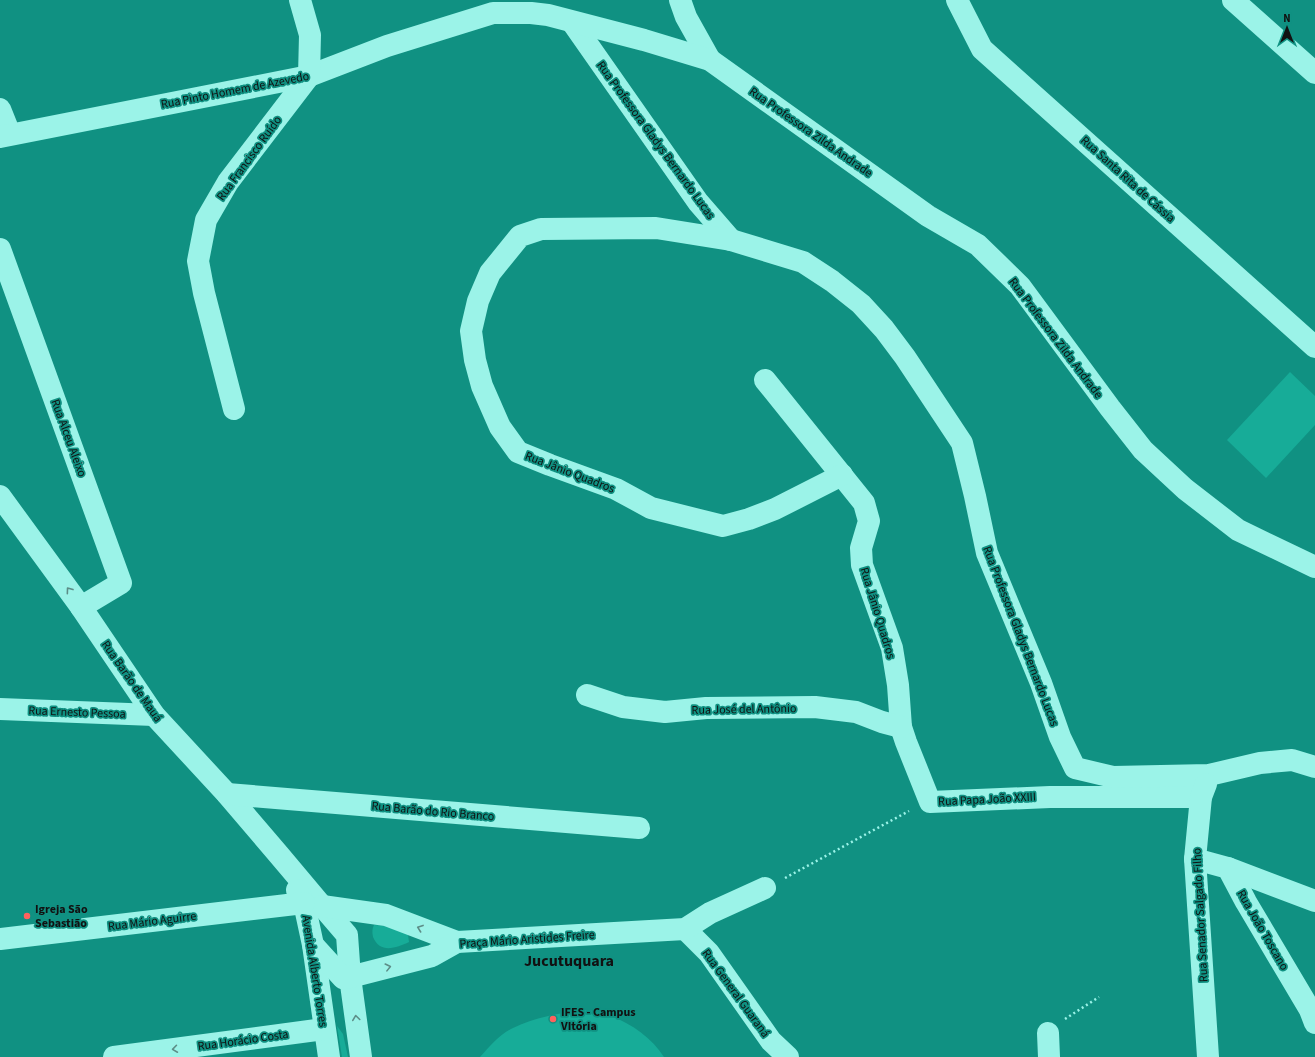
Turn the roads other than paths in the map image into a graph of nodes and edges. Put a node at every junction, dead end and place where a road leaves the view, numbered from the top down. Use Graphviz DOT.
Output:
graph roads {
  1 [pos="300,0"];
  2 [pos="680,0"];
  3 [pos="957,0"];
  4 [pos="1233,0"];
  5 [pos="488,7"];
  6 [pos="572,22"];
  7 [pos="710,60"];
  8 [pos="1315,73"];
  9 [pos="309,76"];
  10 [pos="0,109"];
  11 [pos="5,136"];
  12 [pos="731,240"];
  13 [pos="0,249"];
  14 [pos="1315,347"];
  15 [pos="765,380"];
  16 [pos="234,409"];
  17 [pos="842,475"];
  18 [pos="0,496"];
  19 [pos="1315,567"];
  20 [pos="81,607"];
  21 [pos="587,695"];
  22 [pos="0,710"];
  23 [pos="154,715"];
  24 [pos="901,727"];
  25 [pos="1315,767"];
  26 [pos="1209,775"];
  27 [pos="227,794"];
  28 [pos="1201,797"];
  29 [pos="930,802"];
  30 [pos="639,828"];
  31 [pos="279,855"];
  32 [pos="1195,859"];
  33 [pos="1228,868"];
  34 [pos="765,888"];
  35 [pos="1315,901"];
  36 [pos="313,905"];
  37 [pos="685,929"];
  38 [pos="0,939"];
  39 [pos="457,942"];
  40 [pos="312,945"];
  41 [pos="350,977"];
  42 [pos="1315,1022"];
  43 [pos="324,1029"];
  44 [pos="1048,1033"];
  45 [pos="114,1057"];
  46 [pos="329,1057"];
  47 [pos="361,1057"];
  48 [pos="788,1057"];
  49 [pos="1049,1057"];
  50 [pos="1208,1057"];
  1 -- 9 [label="street"];
  2 -- 7 [label="street"];
  3 -- 14 [label="street, Rua Santa Rita de Cássia"];
  4 -- 8 [label="street"];
  5 -- 6 [label="street, Rua Pinto Homem de Azevedo"];
  5 -- 9 [label="street, Rua Pinto Homem de Azevedo"];
  6 -- 7 [label="street"];
  6 -- 12 [label="street, Rua Professora Gladys Bernardo Lucas"];
  7 -- 19 [label="street, Rua Professora Zilda Andrade"];
  9 -- 11 [label="street, Rua Pinto Homem de Azevedo"];
  9 -- 16 [label="street, Rua Francisco Ruído"];
  10 -- 11 [label="street, Rua Pinto Homem de Azevedo"];
  12 -- 17 [label="street, Rua Jânio Quadros"];
  12 -- 26 [label="street, Rua Professora Gladys Bernardo Lucas"];
  13 -- 20 [label="street, Rua Alceu Aleixo"];
  15 -- 17 [label="street, Rua Jânio Quadros"];
  17 -- 24 [label="street, Rua Jânio Quadros"];
  20 -- 18 [label="street, Rua Barão de Mauá, one-way"];
  20 -- 23 [label="street, Rua Barão de Mauá"];
  21 -- 24 [label="street, Rua José del Antônio"];
  22 -- 23 [label="street, Rua Ernesto Pessoa"];
  23 -- 27 [label="street, Rua Barão de Mauá"];
  24 -- 29 [label="street, Rua Jânio Quadros"];
  25 -- 26 [label="street"];
  26 -- 28 [label="street, Rua Senador Salgado Filho"];
  27 -- 30 [label="street, Rua Barão do Rio Branco"];
  27 -- 31 [label="street, Rua Barão de Mauá"];
  28 -- 29 [label="street, Rua Papa João XXIII"];
  28 -- 32 [label="street, Rua Senador Salgado Filho"];
  31 -- 36 [label="street, Avenida Alberto Torres"];
  32 -- 33 [label="street"];
  32 -- 50 [label="street, Rua Senador Salgado Filho"];
  33 -- 35 [label="street"];
  33 -- 42 [label="street, Rua João Toscano"];
  34 -- 37 [label="street"];
  36 -- 38 [label="street, Rua Mário Aguirre"];
  39 -- 36 [label="street, Rua Mário Aguirre, one-way"];
  36 -- 40 [label="street, Avenida Alberto Torres"];
  36 -- 41 [label="street, Avenida Alberto Torres"];
  37 -- 39 [label="street, Praça Mário Aristides Freire"];
  37 -- 48 [label="street, Rua General Guaraná"];
  41 -- 39 [label="street, Praça Mário Aristides Freire, one-way"];
  40 -- 41 [label="street"];
  40 -- 43 [label="street, Avenida Alberto Torres"];
  47 -- 41 [label="street, Avenida Alberto Torres, one-way"];
  43 -- 45 [label="street, Rua Horácio Costa, one-way"];
  43 -- 46 [label="street, Avenida Alberto Torres"];
  44 -- 49 [label="street"];
}
